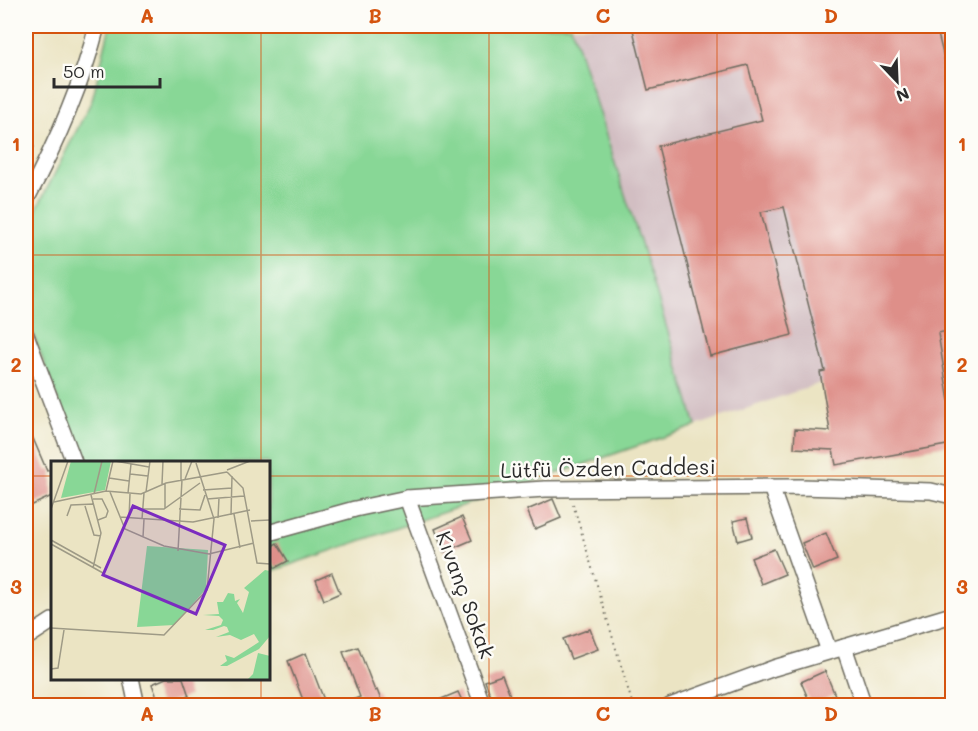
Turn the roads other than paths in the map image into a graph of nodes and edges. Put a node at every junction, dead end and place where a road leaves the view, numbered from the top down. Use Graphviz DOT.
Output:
graph roads {
  1 [pos="97,26"];
  2 [pos="26,200"];
  3 [pos="26,335"];
  4 [pos="74,461"];
  5 [pos="771,487"];
  6 [pos="952,496"];
  7 [pos="407,498"];
  8 [pos="270,532"];
  9 [pos="952,615"];
  10 [pos="51,622"];
  11 [pos="26,636"];
  12 [pos="837,649"];
  13 [pos="131,680"];
  14 [pos="137,705"];
  15 [pos="483,705"];
  16 [pos="670,705"];
  17 [pos="864,705"];
  1 -- 2 [label="street"];
  3 -- 4 [label="street"];
  5 -- 6 [label="street, Lütfü Özden Caddesi"];
  5 -- 7 [label="street, Lütfü Özden Caddesi"];
  5 -- 12 [label="street"];
  7 -- 8 [label="street, Lütfü Özden Caddesi"];
  7 -- 15 [label="street, Kıvanç Sokak"];
  9 -- 12 [label="street"];
  10 -- 11 [label="street"];
  12 -- 16 [label="street"];
  12 -- 17 [label="street"];
  13 -- 14 [label="street"];
}
